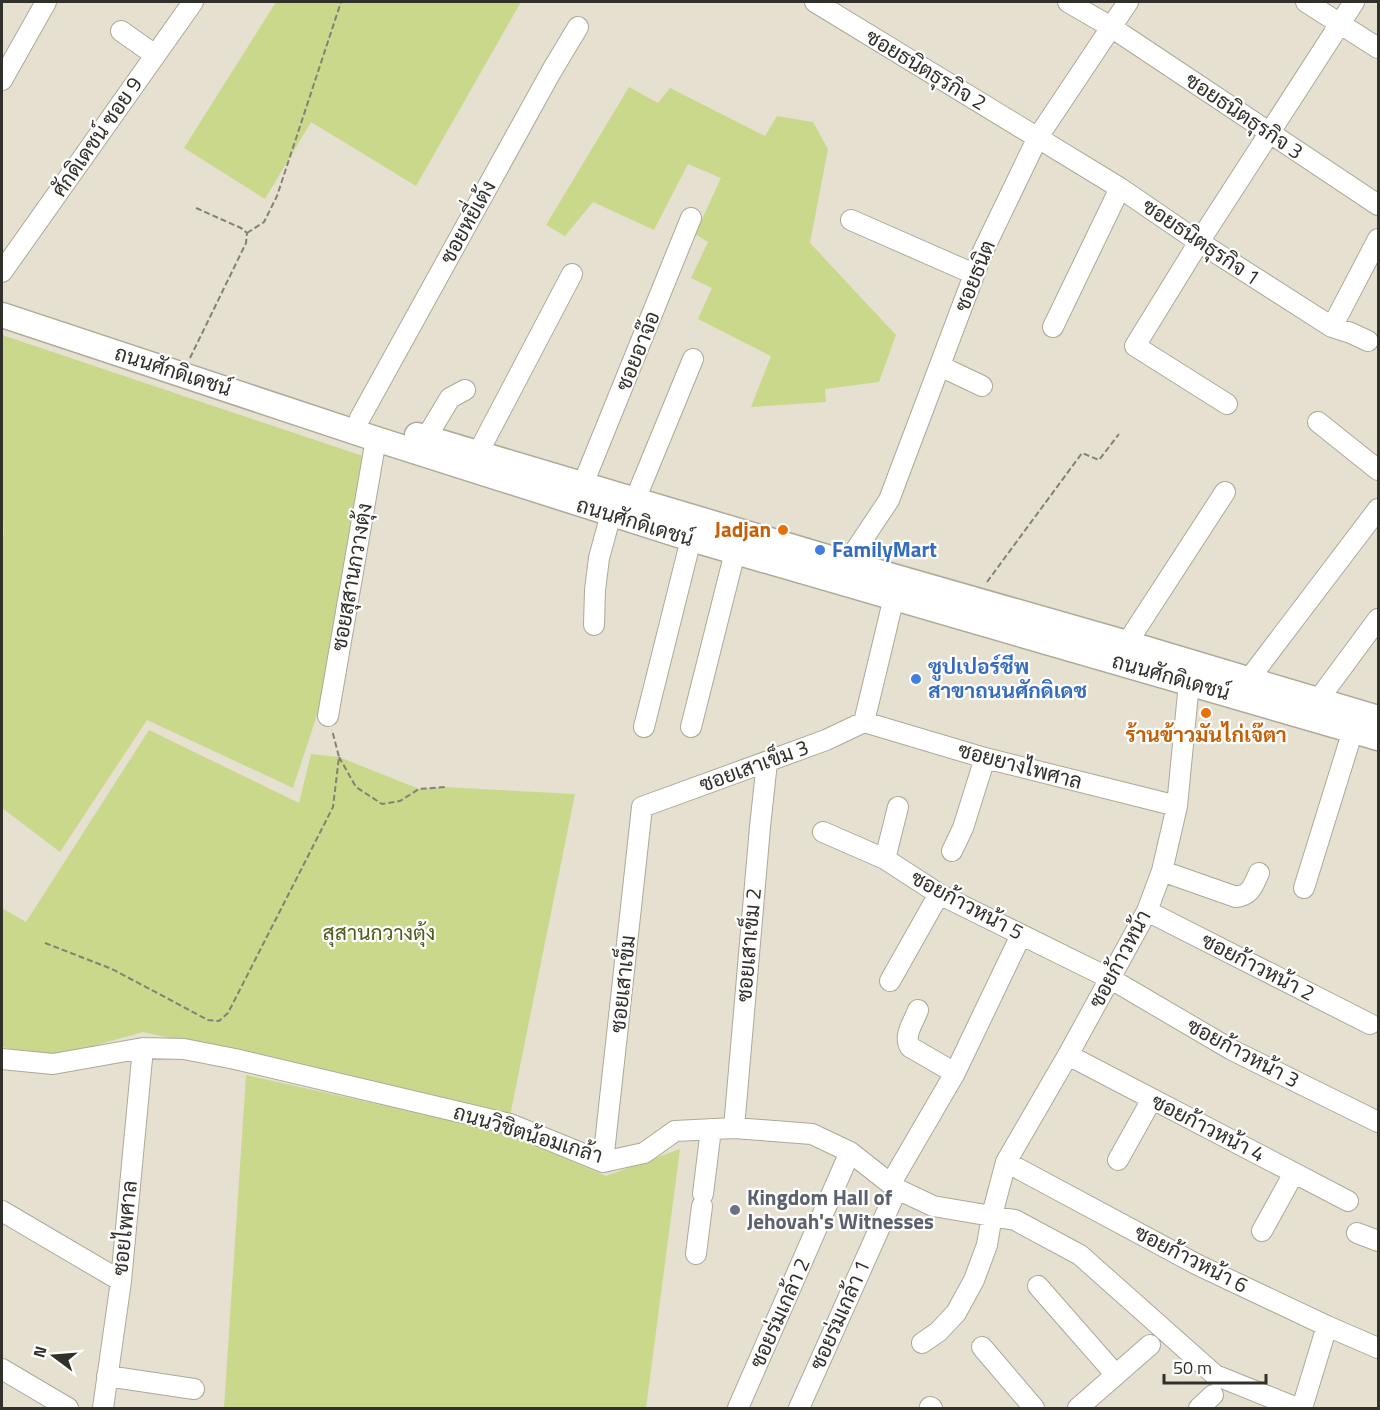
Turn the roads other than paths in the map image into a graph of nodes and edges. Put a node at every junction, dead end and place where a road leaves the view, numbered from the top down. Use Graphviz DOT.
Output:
graph roads {
  1 [pos="46,2"];
  2 [pos="193,2"];
  3 [pos="815,2"];
  4 [pos="1068,2"];
  5 [pos="1128,2"];
  6 [pos="1306,2"];
  7 [pos="1354,2"];
  8 [pos="1340,23"];
  9 [pos="578,27"];
  10 [pos="1110,27"];
  11 [pos="121,31"];
  12 [pos="1378,48"];
  13 [pos="155,55"];
  14 [pos="2,80"];
  15 [pos="1269,134"];
  16 [pos="1038,137"];
  17 [pos="1120,188"];
  18 [pos="1378,205"];
  19 [pos="691,218"];
  20 [pos="851,220"];
  21 [pos="1378,239"];
  22 [pos="1199,242"];
  23 [pos="2,272"];
  24 [pos="572,274"];
  25 [pos="974,274"];
  26 [pos="2,298"];
  27 [pos="2,315"];
  28 [pos="1053,327"];
  29 [pos="1332,327"];
  30 [pos="1374,345"];
  31 [pos="693,359"];
  32 [pos="940,366"];
  33 [pos="982,386"];
  34 [pos="465,390"];
  35 [pos="289,402"];
  36 [pos="1227,404"];
  37 [pos="360,417"];
  38 [pos="1318,422"];
  39 [pos="426,438"];
  40 [pos="376,439"];
  41 [pos="478,453"];
  42 [pos="1378,470"];
  43 [pos="583,484"];
  44 [pos="1225,492"];
  45 [pos="635,500"];
  46 [pos="1378,509"];
  47 [pos="611,514"];
  48 [pos="691,539"];
  49 [pos="735,552"];
  50 [pos="848,563"];
  51 [pos="894,597"];
  52 [pos="1378,619"];
  53 [pos="594,625"];
  54 [pos="1127,643"];
  55 [pos="1249,679"];
  56 [pos="1189,683"];
  57 [pos="1318,700"];
  58 [pos="328,716"];
  59 [pos="1370,716"];
  60 [pos="864,722"];
  61 [pos="644,727"];
  62 [pos="691,727"];
  63 [pos="1378,738"];
  64 [pos="985,758"];
  65 [pos="767,762"];
  66 [pos="1177,806"];
  67 [pos="642,807"];
  68 [pos="898,807"];
  69 [pos="823,832"];
  70 [pos="952,851"];
  71 [pos="885,859"];
  72 [pos="1162,872"];
  73 [pos="1259,873"];
  74 [pos="1304,888"];
  75 [pos="939,894"];
  76 [pos="1147,911"];
  77 [pos="1021,935"];
  78 [pos="1111,979"];
  79 [pos="890,981"];
  80 [pos="918,1010"];
  81 [pos="1370,1024"];
  82 [pos="143,1048"];
  83 [pos="1068,1055"];
  84 [pos="2,1059"];
  85 [pos="955,1073"];
  86 [pos="1152,1100"];
  87 [pos="1378,1122"];
  88 [pos="734,1128"];
  89 [pos="711,1129"];
  90 [pos="850,1152"];
  91 [pos="1118,1160"];
  92 [pos="603,1162"];
  93 [pos="1006,1162"];
  94 [pos="1294,1173"];
  95 [pos="894,1186"];
  96 [pos="1348,1201"];
  97 [pos="2,1211"];
  98 [pos="992,1215"];
  99 [pos="1263,1231"];
  100 [pos="1357,1233"];
  101 [pos="1378,1241"];
  102 [pos="696,1254"];
  103 [pos="121,1281"];
  104 [pos="1038,1286"];
  105 [pos="1327,1326"];
  106 [pos="922,1343"];
  107 [pos="1150,1345"];
  108 [pos="982,1347"];
  109 [pos="1378,1348"];
  110 [pos="2,1369"];
  111 [pos="107,1376"];
  112 [pos="1116,1376"];
  113 [pos="194,1389"];
  114 [pos="1086,1406"];
  115 [pos="68,1408"];
  116 [pos="103,1408"];
  117 [pos="738,1408"];
  118 [pos="799,1408"];
  119 [pos="1034,1408"];
  120 [pos="1297,1408"];
  121 [pos="1302,1408"];
  1 -- 14 [label="street"];
  2 -- 13 [label="street, ศักดิเดชน์ ซอย 9"];
  3 -- 16 [label="street, ซอยธนิตธุรกิจ 2"];
  4 -- 10 [label="street, ซอยธนิตธุรกิจ 3"];
  5 -- 10 [label="street, ซอยธนิต"];
  6 -- 8 [label="street"];
  7 -- 8 [label="street"];
  8 -- 12 [label="street"];
  8 -- 15 [label="street"];
  9 -- 37 [label="street, ซอยหยี่เต้ง"];
  10 -- 15 [label="street, ซอยธนิตธุรกิจ 3"];
  10 -- 16 [label="street, ซอยธนิต"];
  11 -- 13 [label="street"];
  13 -- 23 [label="street, ศักดิเดชน์ ซอย 9"];
  15 -- 18 [label="street, ซอยธนิตธุรกิจ 3"];
  15 -- 22 [label="street"];
  16 -- 17 [label="street, ซอยธนิตธุรกิจ 1"];
  16 -- 25 [label="street, ซอยธนิต"];
  17 -- 22 [label="street, ซอยธนิตธุรกิจ 1"];
  17 -- 28 [label="street"];
  19 -- 43 [label="street, ซอยอาจ๊อ"];
  20 -- 25 [label="street"];
  21 -- 29 [label="street"];
  22 -- 29 [label="street, ซอยธนิตธุรกิจ 1"];
  22 -- 36 [label="street"];
  24 -- 41 [label="street"];
  25 -- 32 [label="street, ซอยธนิต"];
  26 -- 35 [label="main road, ถนนศักดิเดชน์"];
  27 -- 35 [label="main road, ถนนศักดิเดชน์"];
  29 -- 30 [label="street, ซอยธนิตธุรกิจ 1"];
  31 -- 45 [label="street"];
  32 -- 33 [label="street"];
  32 -- 50 [label="street, ซอยธนิต"];
  34 -- 39 [label="street"];
  35 -- 37 [label="main road, ถนนศักดิเดชน์"];
  35 -- 40 [label="main road, ถนนศักดิเดชน์"];
  37 -- 39 [label="main road, ถนนศักดิเดชน์"];
  38 -- 42 [label="street"];
  39 -- 41 [label="main road, ถนนศักดิเดชน์"];
  40 -- 47 [label="main road, ถนนศักดิเดชน์"];
  40 -- 58 [label="street, ซอยสุสานกวางตุ้ง"];
  41 -- 43 [label="main road, ถนนศักดิเดชน์"];
  43 -- 45 [label="main road, ถนนศักดิเดชน์"];
  44 -- 54 [label="street"];
  45 -- 50 [label="main road, ถนนศักดิเดชน์"];
  46 -- 55 [label="street"];
  47 -- 48 [label="main road, ถนนศักดิเดชน์"];
  47 -- 53 [label="street"];
  48 -- 49 [label="main road, ถนนศักดิเดชน์"];
  48 -- 61 [label="street"];
  49 -- 51 [label="main road, ถนนศักดิเดชน์"];
  49 -- 62 [label="street"];
  50 -- 54 [label="main road, ถนนศักดิเดชน์"];
  51 -- 56 [label="main road, ถนนศักดิเดชน์"];
  51 -- 60 [label="street"];
  52 -- 57 [label="street"];
  54 -- 55 [label="main road, ถนนศักดิเดชน์"];
  55 -- 57 [label="main road, ถนนศักดิเดชน์"];
  56 -- 59 [label="main road, ถนนศักดิเดชน์"];
  56 -- 66 [label="street, ซอยก้าวหน้า"];
  57 -- 59 [label="main road, ถนนศักดิเดชน์"];
  59 -- 63 [label="main road, ถนนศักดิเดชน์"];
  59 -- 74 [label="street"];
  60 -- 64 [label="street, ซอยยางไพศาล"];
  60 -- 65 [label="street, ซอยเสาเข็ม 3"];
  64 -- 66 [label="street, ซอยยางไพศาล"];
  64 -- 70 [label="street"];
  65 -- 67 [label="street, ซอยเสาเข็ม 3"];
  65 -- 88 [label="street, ซอยเสาเข็ม 2"];
  66 -- 72 [label="street, ซอยก้าวหน้า"];
  67 -- 92 [label="street, ซอยเสาเข็ม"];
  68 -- 71 [label="street"];
  69 -- 71 [label="street, ซอยก้าวหน้า 5"];
  71 -- 75 [label="street, ซอยก้าวหน้า 5"];
  72 -- 73 [label="street"];
  72 -- 76 [label="street, ซอยก้าวหน้า"];
  75 -- 77 [label="street, ซอยก้าวหน้า 5"];
  75 -- 79 [label="street"];
  76 -- 78 [label="street, ซอยก้าวหน้า"];
  76 -- 81 [label="street, ซอยก้าวหน้า 2"];
  77 -- 78 [label="street, ซอยก้าวหน้า 5"];
  77 -- 85 [label="street, ซอยร่มเกล้า 1"];
  78 -- 83 [label="street, ซอยก้าวหน้า"];
  78 -- 87 [label="street, ซอยก้าวหน้า 3"];
  80 -- 85 [label="street"];
  82 -- 84 [label="street, ถนนวิชิตน้อมเกล้า"];
  82 -- 92 [label="street, ถนนวิชิตน้อมเกล้า"];
  82 -- 103 [label="street, ซอยไพศาล"];
  83 -- 86 [label="street, ซอยก้าวหน้า 4"];
  83 -- 93 [label="street, ซอยก้าวหน้า"];
  85 -- 95 [label="street, ซอยร่มเกล้า 1"];
  86 -- 91 [label="street"];
  86 -- 94 [label="street, ซอยก้าวหน้า 4"];
  88 -- 89 [label="street, ถนนวิชิตน้อมเกล้า"];
  88 -- 90 [label="street, ถนนวิชิตน้อมเกล้า"];
  89 -- 92 [label="street, ถนนวิชิตน้อมเกล้า"];
  89 -- 102 [label="street"];
  90 -- 95 [label="street, ถนนวิชิตน้อมเกล้า"];
  90 -- 117 [label="street, ซอยร่มเกล้า 2"];
  93 -- 98 [label="street, ซอยก้าวหน้า"];
  93 -- 105 [label="street, ซอยก้าวหน้า 6"];
  94 -- 96 [label="street, ซอยก้าวหน้า 4"];
  94 -- 99 [label="street"];
  95 -- 98 [label="street, ถนนวิชิตน้อมเกล้า"];
  95 -- 118 [label="street, ซอยร่มเกล้า 1"];
  97 -- 103 [label="street"];
  98 -- 106 [label="street, ซอยก้าวหน้า"];
  98 -- 120 [label="street, ถนนวิชิตน้อมเกล้า"];
  100 -- 101 [label="street"];
  103 -- 111 [label="street, ซอยไพศาล"];
  104 -- 112 [label="street"];
  105 -- 109 [label="street, ซอยก้าวหน้า 6"];
  105 -- 121 [label="street"];
  107 -- 112 [label="street"];
  108 -- 119 [label="street"];
  110 -- 115 [label="street"];
  111 -- 113 [label="street"];
  111 -- 116 [label="street, ซอยไพศาล"];
  112 -- 114 [label="street"];
}
